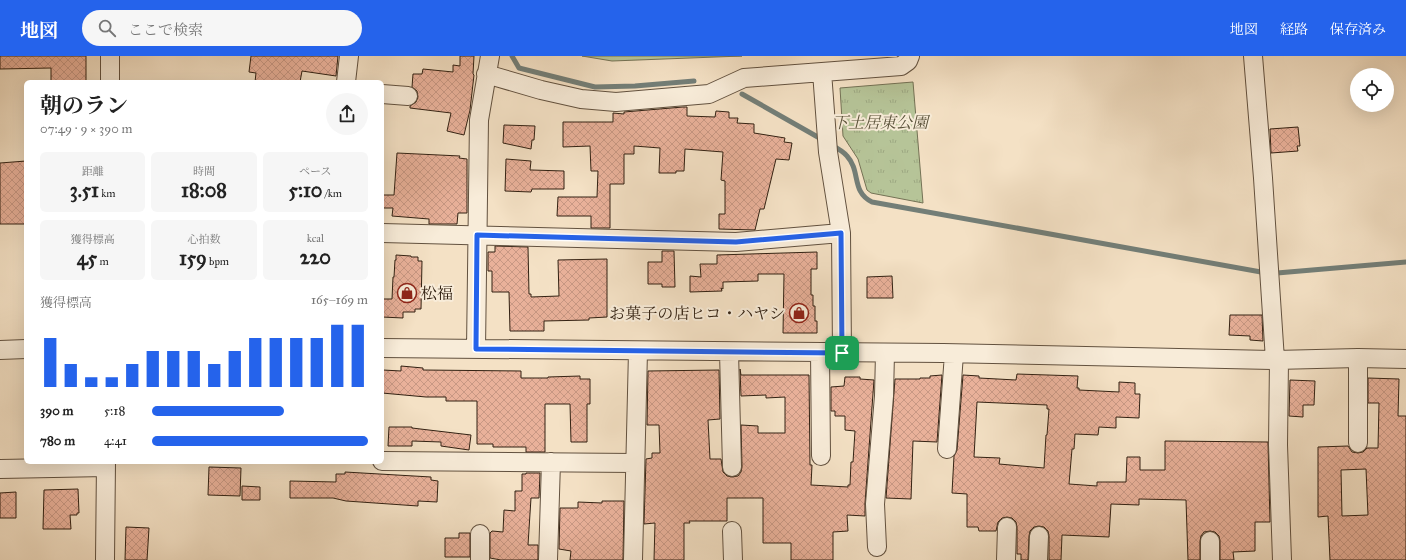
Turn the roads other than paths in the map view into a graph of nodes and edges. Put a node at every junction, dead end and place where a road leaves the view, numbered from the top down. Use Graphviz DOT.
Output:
graph roads {
  1 [pos="110,56"];
  2 [pos="349,56"];
  3 [pos="490,56"];
  4 [pos="910,56"];
  5 [pos="1253,56"];
  6 [pos="822,72"];
  7 [pos="486,74"];
  8 [pos="110,80"];
  9 [pos="346,80"];
  10 [pos="384,94"];
  11 [pos="408,96"];
  12 [pos="384,233"];
  13 [pos="841,233"];
  14 [pos="477,235"];
  15 [pos="384,348"];
  16 [pos="24,349"];
  17 [pos="476,349"];
  18 [pos="0,350"];
  19 [pos="638,351"];
  20 [pos="729,352"];
  21 [pos="820,352"];
  22 [pos="842,353"];
  23 [pos="885,353"];
  24 [pos="954,354"];
  25 [pos="1358,358"];
  26 [pos="1406,359"];
  27 [pos="1277,360"];
  28 [pos="1358,443"];
  29 [pos="947,449"];
  30 [pos="821,456"];
  31 [pos="384,461"];
  32 [pos="551,462"];
  33 [pos="635,462"];
  34 [pos="106,464"];
  35 [pos="732,467"];
  36 [pos="0,469"];
  37 [pos="1007,526"];
  38 [pos="732,531"];
  39 [pos="480,534"];
  40 [pos="1039,536"];
  41 [pos="1210,541"];
  42 [pos="877,547"];
  43 [pos="105,560"];
  44 [pos="480,560"];
  45 [pos="548,560"];
  46 [pos="633,560"];
  47 [pos="733,560"];
  48 [pos="1006,560"];
  49 [pos="1038,560"];
  50 [pos="1210,560"];
  51 [pos="1282,560"];
  1 -- 8 [label="street"];
  2 -- 9 [label="street"];
  3 -- 7 [label="street"];
  4 -- 6 [label="street"];
  5 -- 27 [label="street"];
  6 -- 7 [label="street"];
  6 -- 13 [label="street"];
  7 -- 14 [label="street"];
  10 -- 11 [label="street"];
  12 -- 14 [label="street"];
  13 -- 14 [label="street"];
  13 -- 22 [label="street"];
  14 -- 17 [label="street"];
  15 -- 17 [label="street"];
  16 -- 18 [label="street"];
  17 -- 19 [label="street"];
  19 -- 20 [label="street"];
  19 -- 33 [label="street"];
  20 -- 21 [label="street"];
  20 -- 35 [label="street"];
  21 -- 22 [label="street"];
  21 -- 30 [label="street"];
  22 -- 23 [label="street"];
  23 -- 24 [label="street"];
  23 -- 42 [label="street"];
  24 -- 27 [label="street"];
  24 -- 29 [label="street"];
  25 -- 26 [label="street"];
  25 -- 27 [label="street"];
  25 -- 28 [label="street"];
  27 -- 51 [label="street"];
  31 -- 32 [label="street"];
  32 -- 33 [label="street"];
  32 -- 45 [label="street"];
  33 -- 46 [label="street"];
  34 -- 36 [label="street"];
  34 -- 43 [label="street"];
  37 -- 48 [label="street"];
  38 -- 47 [label="street"];
  39 -- 44 [label="street"];
  40 -- 49 [label="street"];
  41 -- 50 [label="street"];
}
